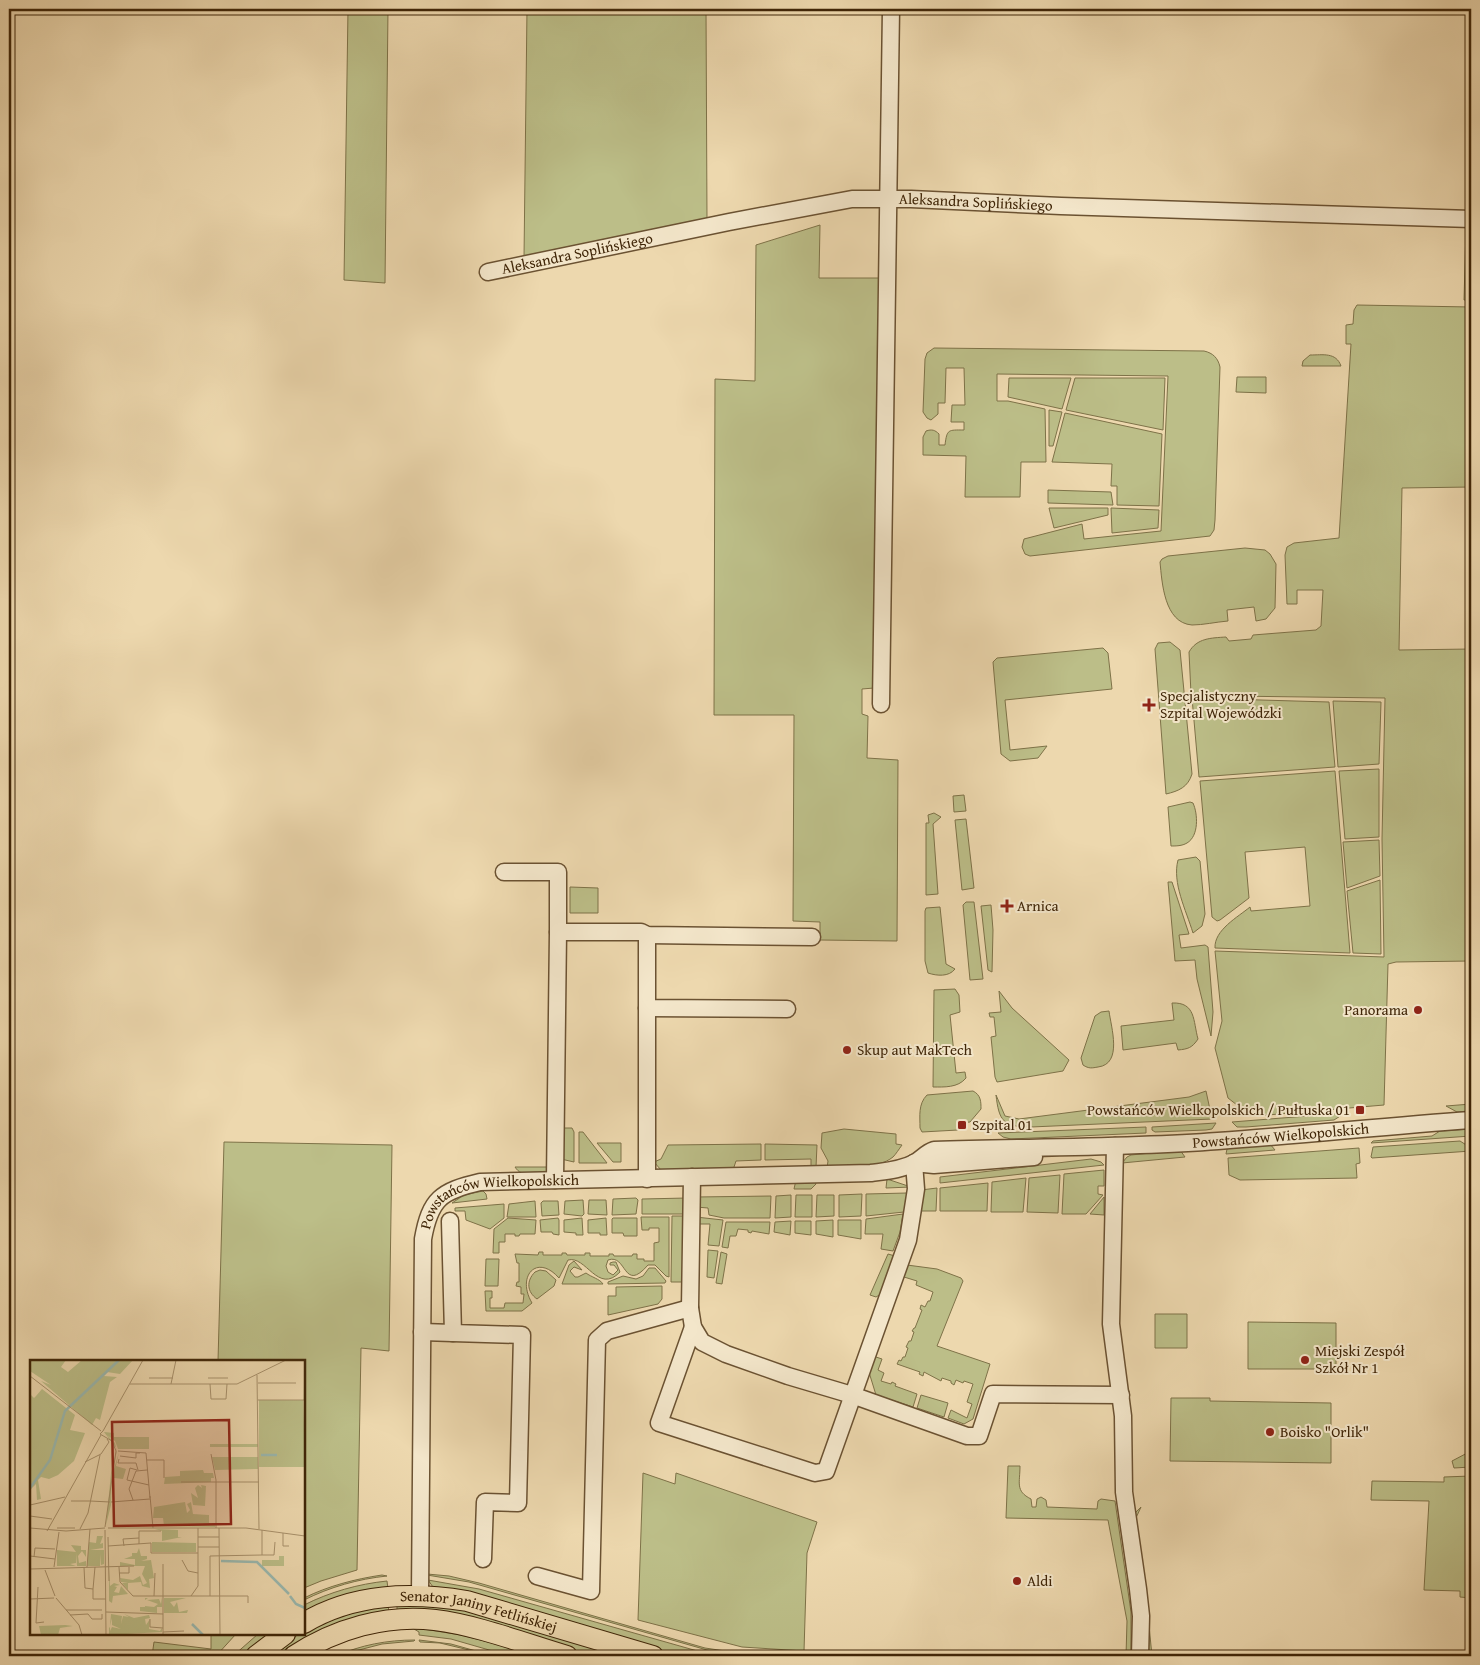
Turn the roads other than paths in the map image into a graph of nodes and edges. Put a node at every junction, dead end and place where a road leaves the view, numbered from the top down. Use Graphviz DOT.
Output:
graph roads {
  1 [pos="891,9"];
  2 [pos="888,198"];
  3 [pos="1471,219"];
  4 [pos="488,272"];
  5 [pos="881,704"];
  6 [pos="504,872"];
  7 [pos="558,932"];
  8 [pos="647,935"];
  9 [pos="812,937"];
  10 [pos="647,1008"];
  11 [pos="787,1009"];
  12 [pos="1471,1120"];
  13 [pos="1115,1146"];
  14 [pos="914,1163"];
  15 [pos="692,1177"];
  16 [pos="647,1179"];
  17 [pos="555,1180"];
  18 [pos="450,1220"];
  19 [pos="690,1308"];
  20 [pos="693,1327"];
  21 [pos="422,1332"];
  22 [pos="453,1333"];
  23 [pos="852,1395"];
  24 [pos="1121,1395"];
  25 [pos="483,1559"];
  26 [pos="537,1576"];
  27 [pos="420,1595"];
  28 [pos="305,1623"];
  29 [pos="284,1635"];
  30 [pos="256,1656"];
  31 [pos="294,1656"];
  32 [pos="567,1656"];
  33 [pos="653,1656"];
  34 [pos="1140,1656"];
  1 -- 2 [label="street"];
  2 -- 3 [label="street, Aleksandra Soplińskiego"];
  2 -- 4 [label="street, Aleksandra Soplińskiego"];
  2 -- 5 [label="street"];
  6 -- 7 [label="street"];
  7 -- 8 [label="street"];
  7 -- 17 [label="street"];
  8 -- 9 [label="street"];
  8 -- 10 [label="street"];
  10 -- 11 [label="street"];
  10 -- 16 [label="street"];
  12 -- 13 [label="street, Powstańców Wielkopolskich"];
  13 -- 14 [label="street, Powstańców Wielkopolskich"];
  13 -- 24 [label="street"];
  14 -- 15 [label="street, Powstańców Wielkopolskich"];
  14 -- 23 [label="street"];
  15 -- 16 [label="street, Powstańców Wielkopolskich"];
  15 -- 19 [label="street"];
  16 -- 17 [label="street, Powstańców Wielkopolskich"];
  17 -- 21 [label="street, Powstańców Wielkopolskich"];
  18 -- 22 [label="street"];
  19 -- 20 [label="street"];
  19 -- 26 [label="street"];
  20 -- 23 [label="street"];
  20 -- 23 [label="street"];
  21 -- 22 [label="street"];
  21 -- 27 [label="street, Powstańców Wielkopolskich"];
  22 -- 25 [label="street"];
  23 -- 24 [label="street"];
  24 -- 34 [label="street"];
  27 -- 28 [label="main road, Senator Janiny Fetlińskiej"];
  27 -- 33 [label="main road, Senator Janiny Fetlińskiej"];
  29 -- 30 [label="main road"];
  31 -- 32 [label="main road, Senator Janiny Fetlińskiej"];
}
